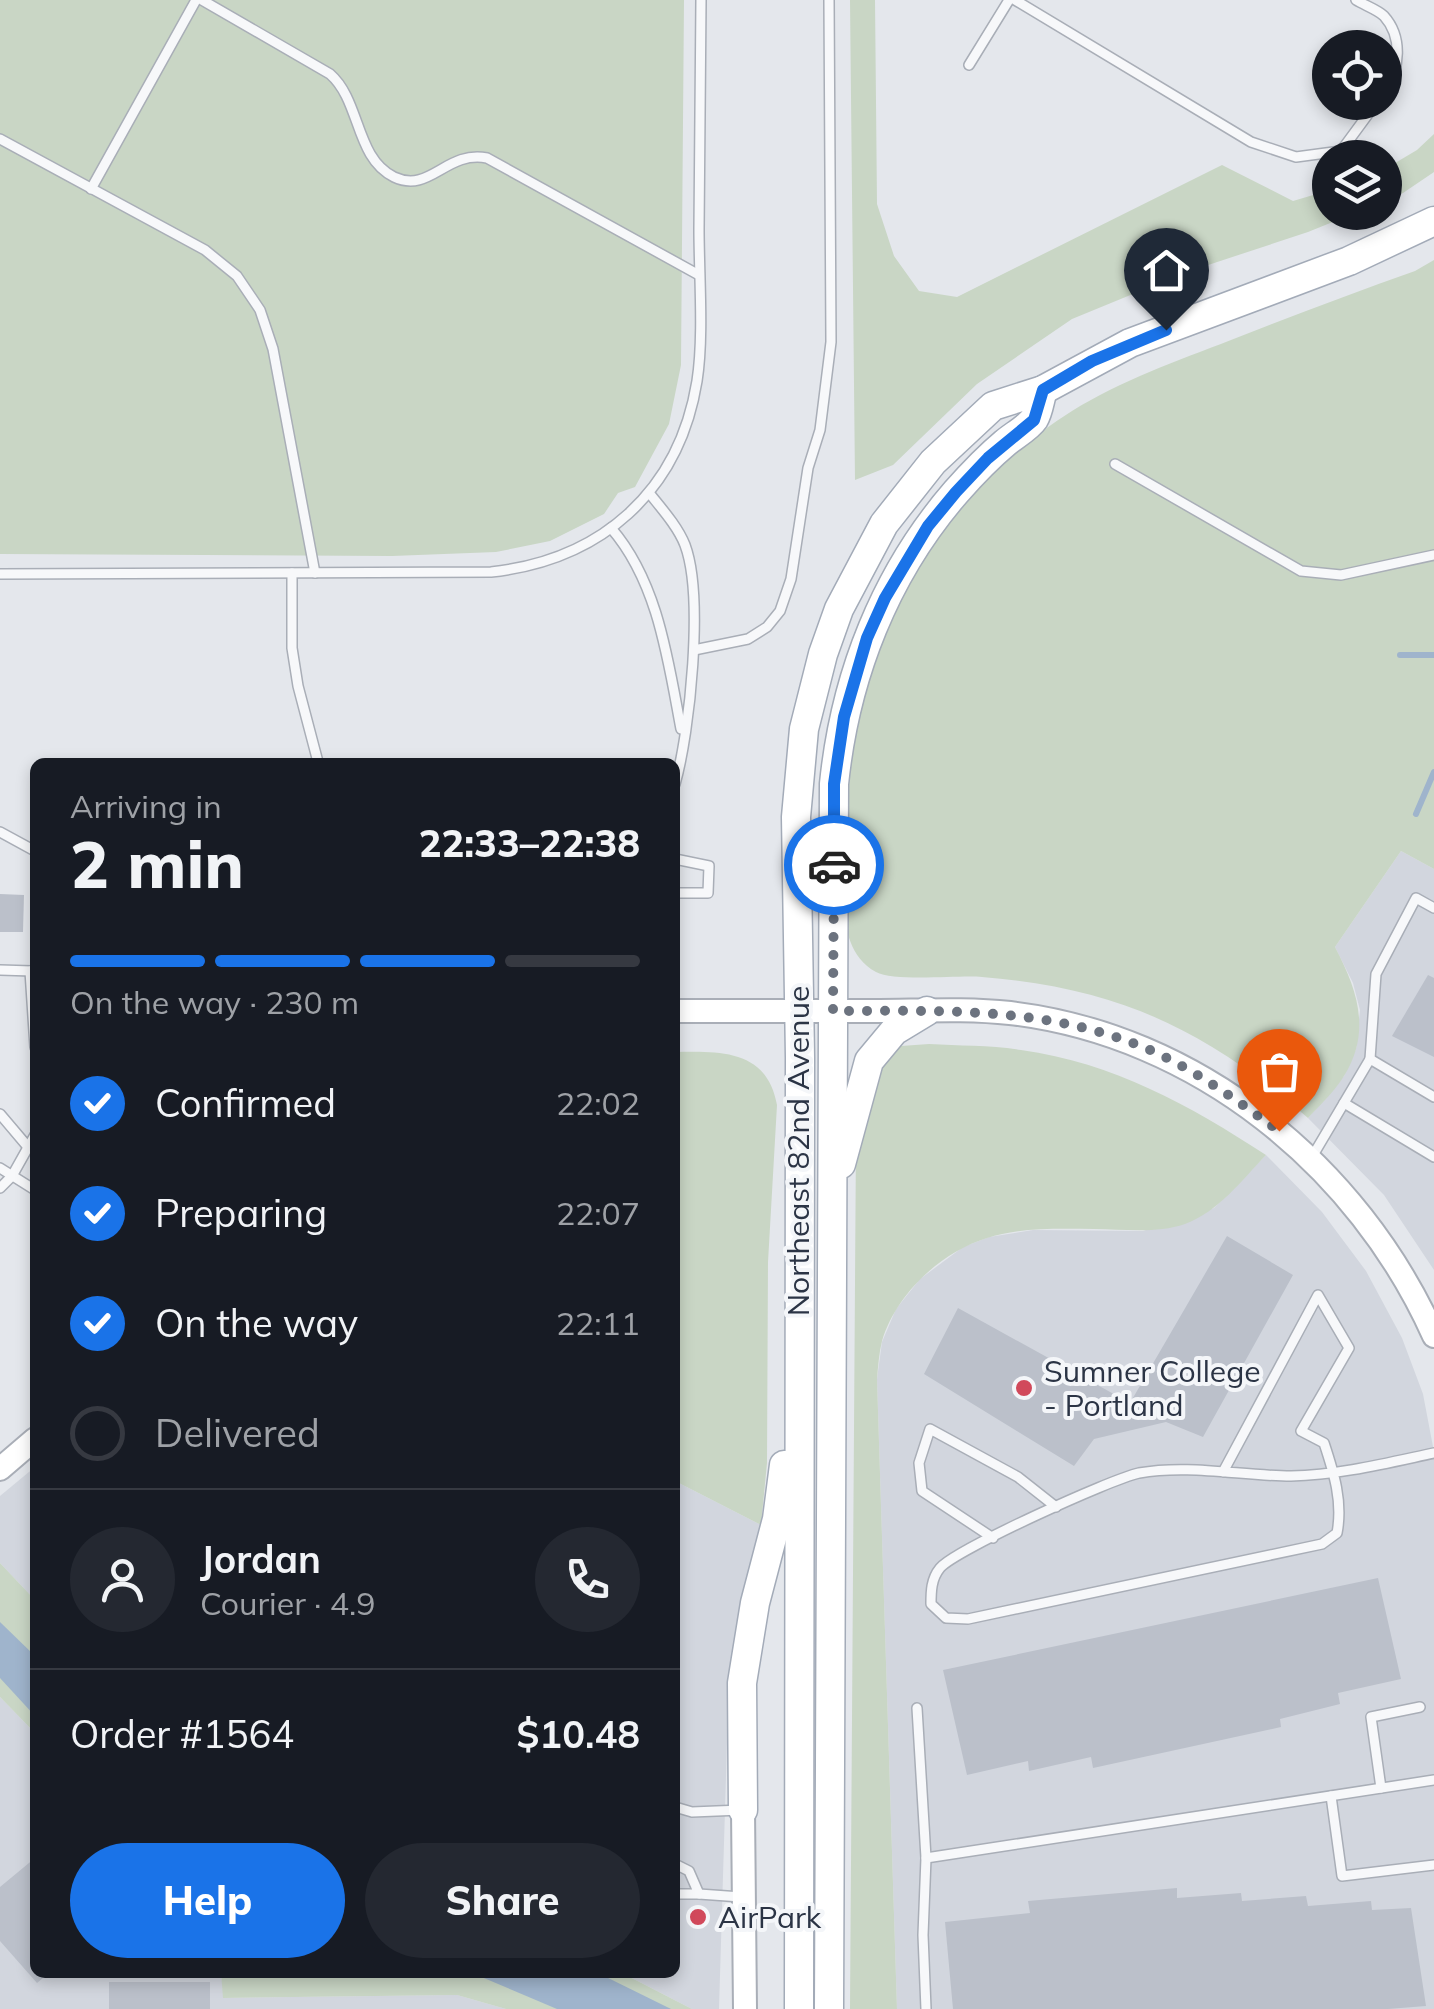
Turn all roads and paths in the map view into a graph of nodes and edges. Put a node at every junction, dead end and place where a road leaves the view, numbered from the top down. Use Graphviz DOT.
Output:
graph roads {
  1 [pos="199,0"];
  2 [pos="701,0"];
  3 [pos="829,0"];
  4 [pos="1012,0"];
  5 [pos="1356,0"];
  6 [pos="1390,30"];
  7 [pos="969,65"];
  8 [pos="1363,120"];
  9 [pos="0,139"];
  10 [pos="91,189"];
  11 [pos="1434,221"];
  12 [pos="699,276"];
  13 [pos="1043,390"];
  14 [pos="1115,464"];
  15 [pos="650,494"];
  16 [pos="611,528"];
  17 [pos="1434,555"];
  18 [pos="292,573"];
  19 [pos="315,573"];
  20 [pos="0,574"];
  21 [pos="694,650"];
  22 [pos="684,741"];
  23 [pos="317,758"];
  24 [pos="680,760"];
  25 [pos="0,832"];
  26 [pos="30,848"];
  27 [pos="680,860"];
  28 [pos="680,892"];
  29 [pos="1434,908"];
  30 [pos="0,970"];
  31 [pos="30,971"];
  32 [pos="926,1010"];
  33 [pos="680,1011"];
  34 [pos="798,1011"];
  35 [pos="833,1011"];
  36 [pos="1370,1059"];
  37 [pos="1434,1097"];
  38 [pos="1344,1103"];
  39 [pos="0,1114"];
  40 [pos="30,1144"];
  41 [pos="28,1147"];
  42 [pos="1434,1156"];
  43 [pos="1310,1159"];
  44 [pos="0,1168"];
  45 [pos="12,1176"];
  46 [pos="30,1187"];
  47 [pos="0,1188"];
  48 [pos="831,1194"];
  49 [pos="1434,1336"];
  50 [pos="800,1359"];
  51 [pos="30,1443"];
  52 [pos="1434,1453"];
  53 [pos="0,1469"];
  54 [pos="1223,1472"];
  55 [pos="1334,1473"];
  56 [pos="1056,1507"];
  57 [pos="993,1538"];
  58 [pos="1420,1707"];
  59 [pos="916,1708"];
  60 [pos="1434,1780"];
  61 [pos="1381,1788"];
  62 [pos="1331,1796"];
  63 [pos="680,1808"];
  64 [pos="743,1810"];
  65 [pos="926,1858"];
  66 [pos="1434,1865"];
  67 [pos="680,1866"];
  68 [pos="680,1894"];
  69 [pos="699,1894"];
  70 [pos="744,1898"];
  71 [pos="745,2009"];
  72 [pos="799,2009"];
  73 [pos="830,2009"];
  74 [pos="926,2009"];
  1 -- 10 [label="lane"];
  1 -- 12 [label="lane"];
  2 -- 12 [label="lane"];
  3 -- 21 [label="lane"];
  4 -- 7 [label="lane"];
  4 -- 8 [label="lane"];
  5 -- 6 [label="lane"];
  9 -- 10 [label="lane"];
  10 -- 19 [label="lane"];
  11 -- 13 [label="main road, Northeast 82nd Avenue"];
  12 -- 15 [label="lane"];
  13 -- 34 [label="main road, Northeast 82nd Avenue"];
  13 -- 35 [label="main road, Northeast 82nd Avenue"];
  14 -- 17 [label="lane"];
  15 -- 16 [label="lane"];
  15 -- 21 [label="lane"];
  16 -- 19 [label="lane"];
  16 -- 22 [label="lane"];
  18 -- 19 [label="lane"];
  18 -- 20 [label="lane"];
  18 -- 23 [label="lane"];
  21 -- 22 [label="lane"];
  22 -- 24 [label="lane"];
  25 -- 26 [label="lane"];
  27 -- 28 [label="lane"];
  29 -- 36 [label="lane"];
  30 -- 31 [label="lane"];
  32 -- 35 [label="street"];
  32 -- 43 [label="street"];
  32 -- 48 [label="main road"];
  33 -- 34 [label="street"];
  34 -- 35 [label="street"];
  34 -- 50 [label="main road, Northeast 82nd Avenue"];
  35 -- 48 [label="main road, Northeast 82nd Avenue"];
  36 -- 37 [label="lane"];
  36 -- 38 [label="lane"];
  38 -- 42 [label="lane"];
  38 -- 43 [label="lane"];
  39 -- 41 [label="lane"];
  40 -- 41 [label="lane"];
  41 -- 45 [label="lane"];
  43 -- 49 [label="street"];
  44 -- 45 [label="lane"];
  45 -- 46 [label="lane"];
  45 -- 47 [label="lane"];
  48 -- 73 [label="main road, Northeast 82nd Avenue"];
  50 -- 64 [label="main road"];
  50 -- 72 [label="main road, Northeast 82nd Avenue"];
  51 -- 53 [label="street"];
  52 -- 55 [label="lane"];
  54 -- 55 [label="lane"];
  54 -- 55 [label="lane"];
  54 -- 56 [label="lane"];
  55 -- 57 [label="lane"];
  56 -- 57 [label="lane"];
  56 -- 57 [label="lane"];
  58 -- 61 [label="lane"];
  59 -- 65 [label="lane"];
  60 -- 61 [label="lane"];
  61 -- 62 [label="lane"];
  62 -- 65 [label="lane"];
  62 -- 66 [label="lane"];
  63 -- 64 [label="lane"];
  64 -- 70 [label="street"];
  65 -- 74 [label="lane"];
  67 -- 69 [label="lane"];
  68 -- 69 [label="lane"];
  69 -- 70 [label="lane"];
  70 -- 71 [label="street"];
}
